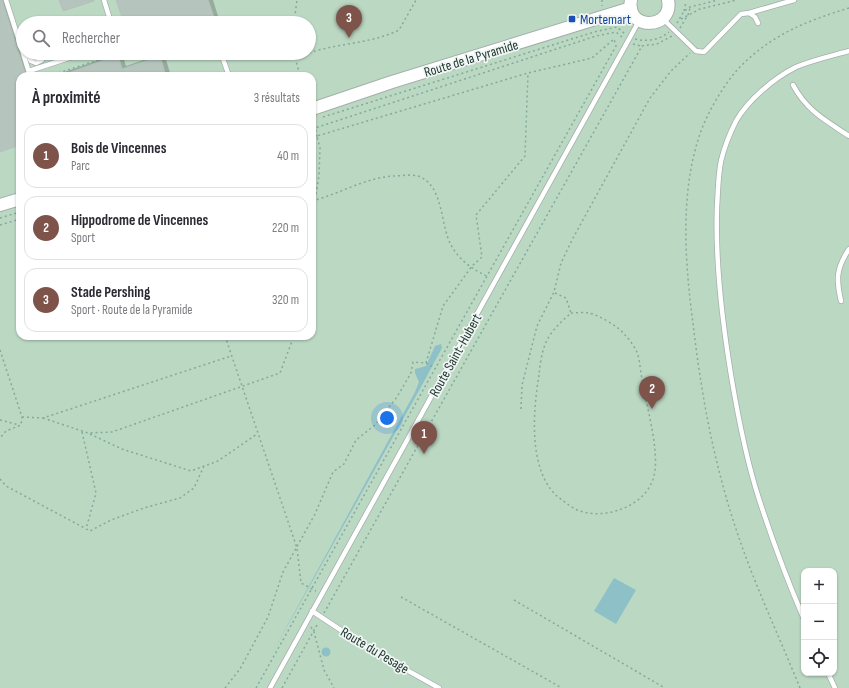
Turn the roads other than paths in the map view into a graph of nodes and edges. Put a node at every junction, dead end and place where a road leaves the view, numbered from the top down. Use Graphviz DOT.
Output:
graph roads {
  1 [pos="6,0"];
  2 [pos="104,0"];
  3 [pos="668,0"];
  4 [pos="794,0"];
  5 [pos="631,4"];
  6 [pos="749,14"];
  7 [pos="109,16"];
  8 [pos="662,18"];
  9 [pos="639,21"];
  10 [pos="758,23"];
  11 [pos="16,31"];
  12 [pos="849,51"];
  13 [pos="25,60"];
  14 [pos="30,60"];
  15 [pos="42,60"];
  16 [pos="66,60"];
  17 [pos="223,60"];
  18 [pos="29,72"];
  19 [pos="35,72"];
  20 [pos="228,72"];
  21 [pos="793,85"];
  22 [pos="316,116"];
  23 [pos="849,136"];
  24 [pos="16,200"];
  25 [pos="0,204"];
  26 [pos="849,249"];
  27 [pos="841,302"];
  28 [pos="801,610"];
  29 [pos="312,611"];
  30 [pos="829,676"];
  31 [pos="270,688"];
  32 [pos="439,688"];
  33 [pos="835,688"];
  1 -- 11 [label="lane"];
  2 -- 7 [label="lane"];
  3 -- 8 [label="street"];
  4 -- 6 [label="lane"];
  5 -- 9 [label="street"];
  5 -- 22 [label="street, Route de la Pyramide"];
  6 -- 8 [label="lane"];
  6 -- 10 [label="lane"];
  8 -- 9 [label="street"];
  9 -- 29 [label="lane, Route Saint-Hubert"];
  12 -- 28 [label="lane"];
  13 -- 18 [label="lane"];
  14 -- 15 [label="lane"];
  16 -- 19 [label="lane"];
  17 -- 20 [label="lane"];
  21 -- 23 [label="lane"];
  24 -- 25 [label="street"];
  26 -- 27 [label="lane"];
  29 -- 31 [label="lane, Route Saint-Hubert"];
  29 -- 32 [label="lane, Route du Pesage"];
  30 -- 33 [label="lane"];
}
